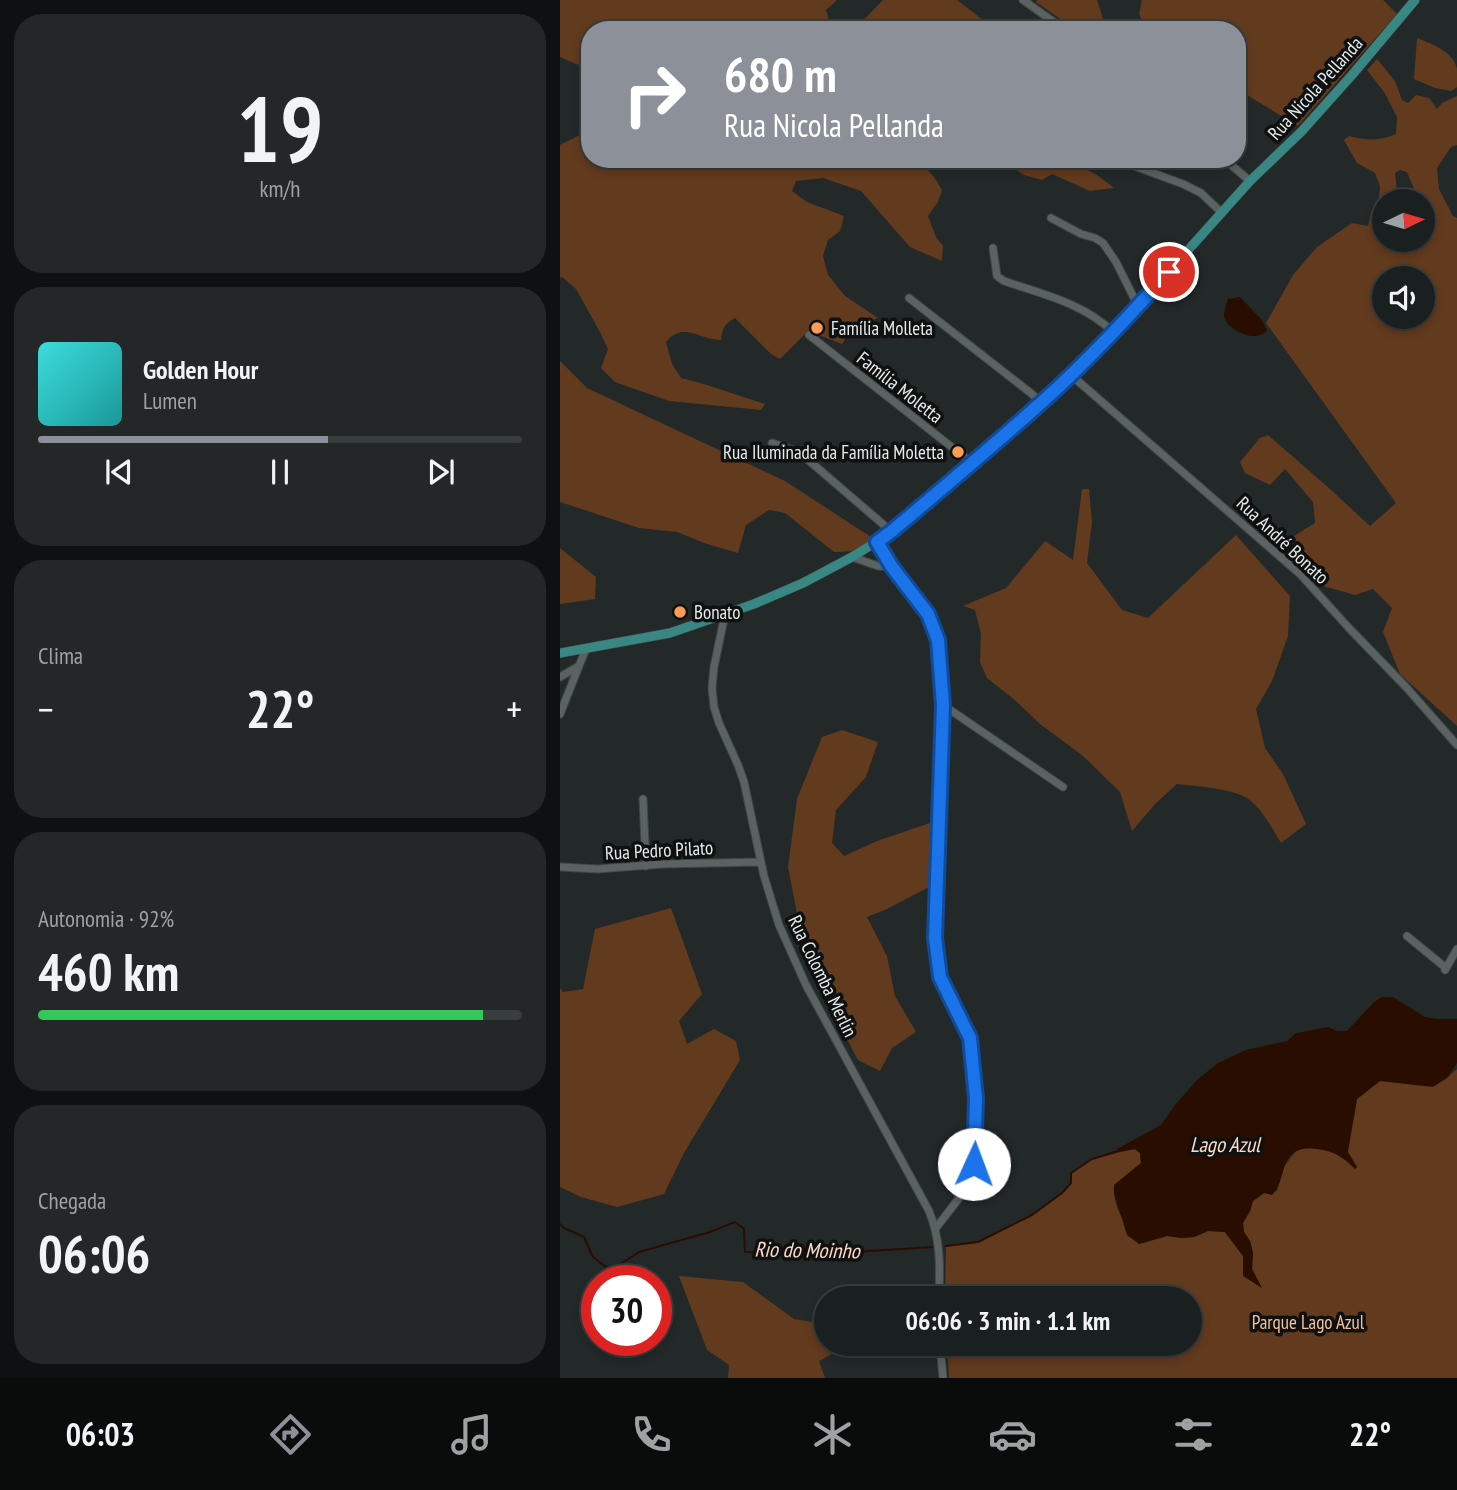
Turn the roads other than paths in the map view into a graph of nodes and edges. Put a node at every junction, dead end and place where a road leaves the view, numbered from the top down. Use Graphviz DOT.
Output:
graph roads {
  1 [pos="1023,0"];
  2 [pos="1415,0"];
  3 [pos="1052,21"];
  4 [pos="1140,168"];
  5 [pos="1235,168"];
  6 [pos="1250,181"];
  7 [pos="1222,213"];
  8 [pos="1051,218"];
  9 [pos="993,248"];
  10 [pos="909,298"];
  11 [pos="1138,306"];
  12 [pos="1113,332"];
  13 [pos="809,335"];
  14 [pos="1071,375"];
  15 [pos="1041,403"];
  16 [pos="772,443"];
  17 [pos="972,463"];
  18 [pos="892,531"];
  19 [pos="877,542"];
  20 [pos="852,557"];
  21 [pos="892,567"];
  22 [pos="726,614"];
  23 [pos="586,649"];
  24 [pos="560,653"];
  25 [pos="579,666"];
  26 [pos="560,677"];
  27 [pos="943,705"];
  28 [pos="560,714"];
  29 [pos="1457,745"];
  30 [pos="1063,787"];
  31 [pos="643,799"];
  32 [pos="761,862"];
  33 [pos="646,866"];
  34 [pos="560,867"];
  35 [pos="1407,936"];
  36 [pos="1457,949"];
  37 [pos="936,1228"];
  38 [pos="939,1286"];
  39 [pos="941,1356"];
  40 [pos="943,1378"];
  1 -- 3 [label="street"];
  2 -- 6 [label="main road, Rua Nicola Pellanda"];
  4 -- 7 [label="street"];
  5 -- 6 [label="street"];
  6 -- 7 [label="main road, Rua Nicola Pellanda"];
  7 -- 11 [label="main road, Rua Nicola Pellanda"];
  8 -- 11 [label="street"];
  9 -- 12 [label="street"];
  10 -- 15 [label="street"];
  11 -- 12 [label="main road, Rua Nicola Pellanda"];
  12 -- 14 [label="main road, Rua Nicola Pellanda"];
  13 -- 17 [label="street, Família Moletta"];
  14 -- 15 [label="main road, Rua Nicola Pellanda"];
  14 -- 29 [label="street, Rua André Bonato"];
  15 -- 17 [label="main road, Rua Nicola Pellanda"];
  16 -- 18 [label="street"];
  17 -- 18 [label="main road, Rua Nicola Pellanda"];
  18 -- 19 [label="main road, Rua Nicola Pellanda"];
  19 -- 20 [label="main road, Rua Nicola Pellanda"];
  19 -- 21 [label="street"];
  20 -- 21 [label="street"];
  20 -- 22 [label="main road, Rua Nicola Pellanda"];
  21 -- 27 [label="street"];
  22 -- 23 [label="main road, Rua Nicola Pellanda"];
  22 -- 32 [label="street, Rua Colomba Merlin"];
  23 -- 24 [label="main road, Rua Nicola Pellanda"];
  23 -- 25 [label="street"];
  25 -- 26 [label="street"];
  25 -- 28 [label="street"];
  27 -- 30 [label="street"];
  27 -- 37 [label="street"];
  31 -- 33 [label="street"];
  32 -- 33 [label="street, Rua Pedro Pilato"];
  32 -- 37 [label="street, Rua Colomba Merlin"];
  33 -- 34 [label="street, Rua Pedro Pilato"];
  35 -- 36 [label="street"];
  37 -- 38 [label="street, Rua Colomba Merlin"];
  39 -- 40 [label="street"];
}
